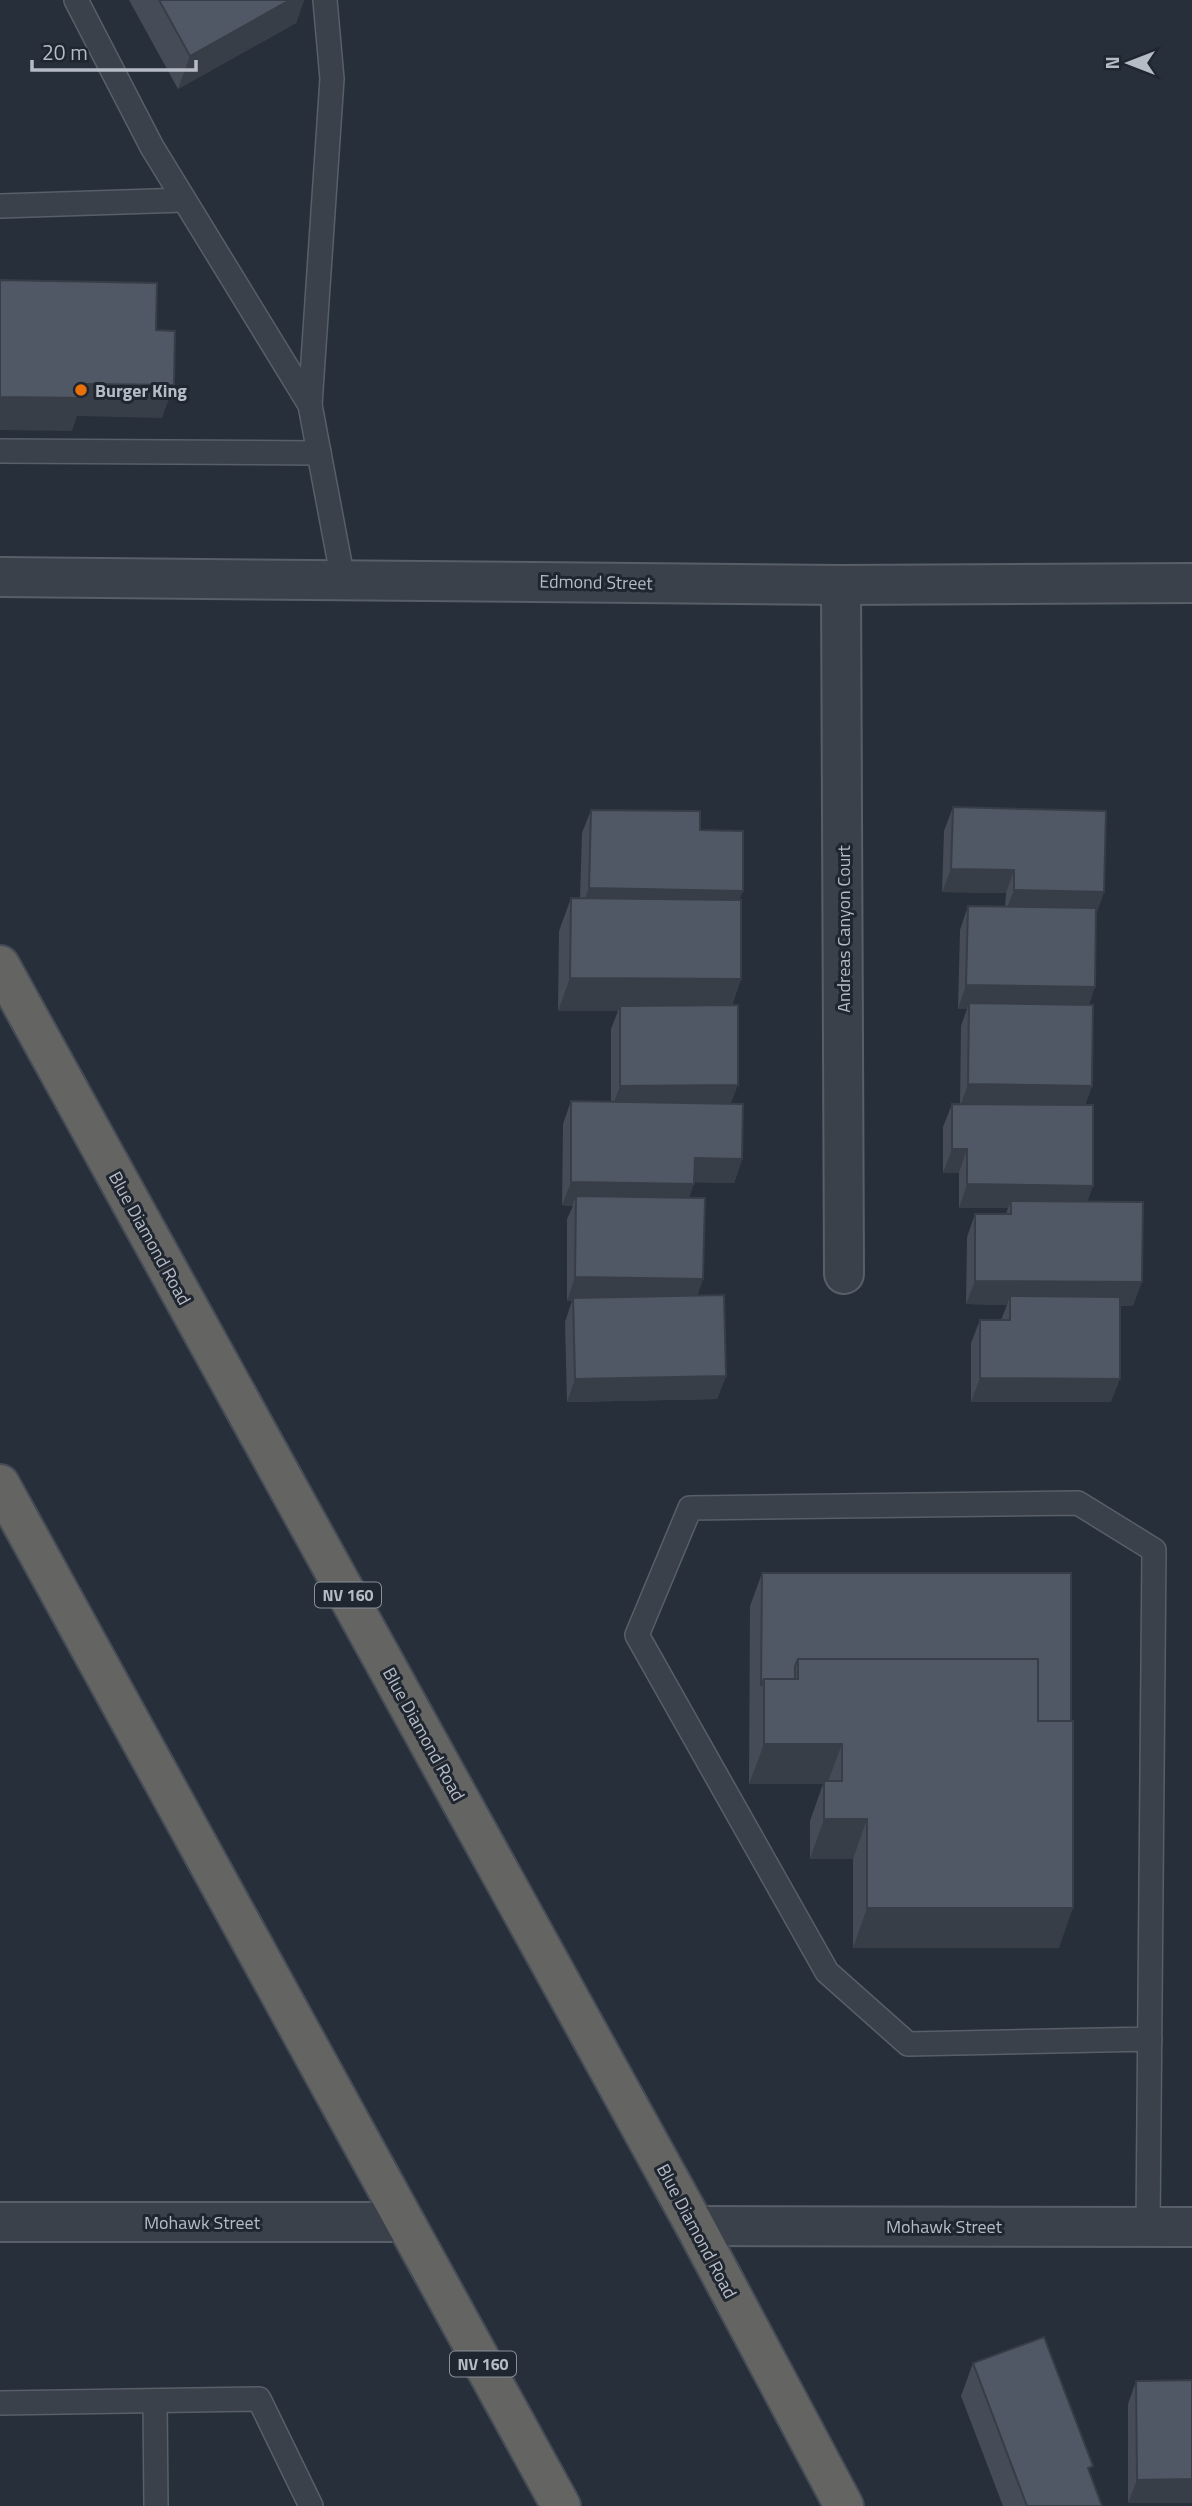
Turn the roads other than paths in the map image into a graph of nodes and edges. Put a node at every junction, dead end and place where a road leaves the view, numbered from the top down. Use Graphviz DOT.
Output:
graph roads {
  1 [pos="76,0"];
  2 [pos="324,0"];
  3 [pos="184,200"];
  4 [pos="0,206"];
  5 [pos="310,405"];
  6 [pos="0,451"];
  7 [pos="319,453"];
  8 [pos="0,577"];
  9 [pos="343,580"];
  10 [pos="1192,583"];
  11 [pos="841,584"];
  12 [pos="0,965"];
  13 [pos="844,1274"];
  14 [pos="0,1484"];
  15 [pos="1150,2039"];
  16 [pos="405,2221"];
  17 [pos="0,2222"];
  18 [pos="695,2226"];
  19 [pos="1149,2227"];
  20 [pos="1192,2227"];
  21 [pos="155,2401"];
  22 [pos="0,2403"];
  23 [pos="156,2506"];
  24 [pos="310,2506"];
  25 [pos="561,2506"];
  26 [pos="844,2506"];
  1 -- 3 [label="lane"];
  2 -- 5 [label="lane"];
  3 -- 4 [label="lane"];
  3 -- 5 [label="lane"];
  5 -- 7 [label="lane"];
  6 -- 7 [label="lane"];
  7 -- 9 [label="lane"];
  8 -- 9 [label="street, Edmond Street"];
  9 -- 11 [label="street, Edmond Street"];
  10 -- 11 [label="street, Edmond Street"];
  11 -- 13 [label="street, Andreas Canyon Court"];
  12 -- 18 [label="highway, Blue Diamond Road / NV 160"];
  14 -- 16 [label="highway, NV 160"];
  15 -- 15 [label="lane"];
  15 -- 19 [label="lane"];
  16 -- 17 [label="street, Mohawk Street"];
  16 -- 25 [label="highway, NV 160"];
  18 -- 19 [label="street, Mohawk Street"];
  18 -- 26 [label="highway, Blue Diamond Road / NV 160"];
  19 -- 20 [label="street, Mohawk Street"];
  21 -- 22 [label="lane"];
  21 -- 23 [label="lane"];
  21 -- 24 [label="lane"];
}
